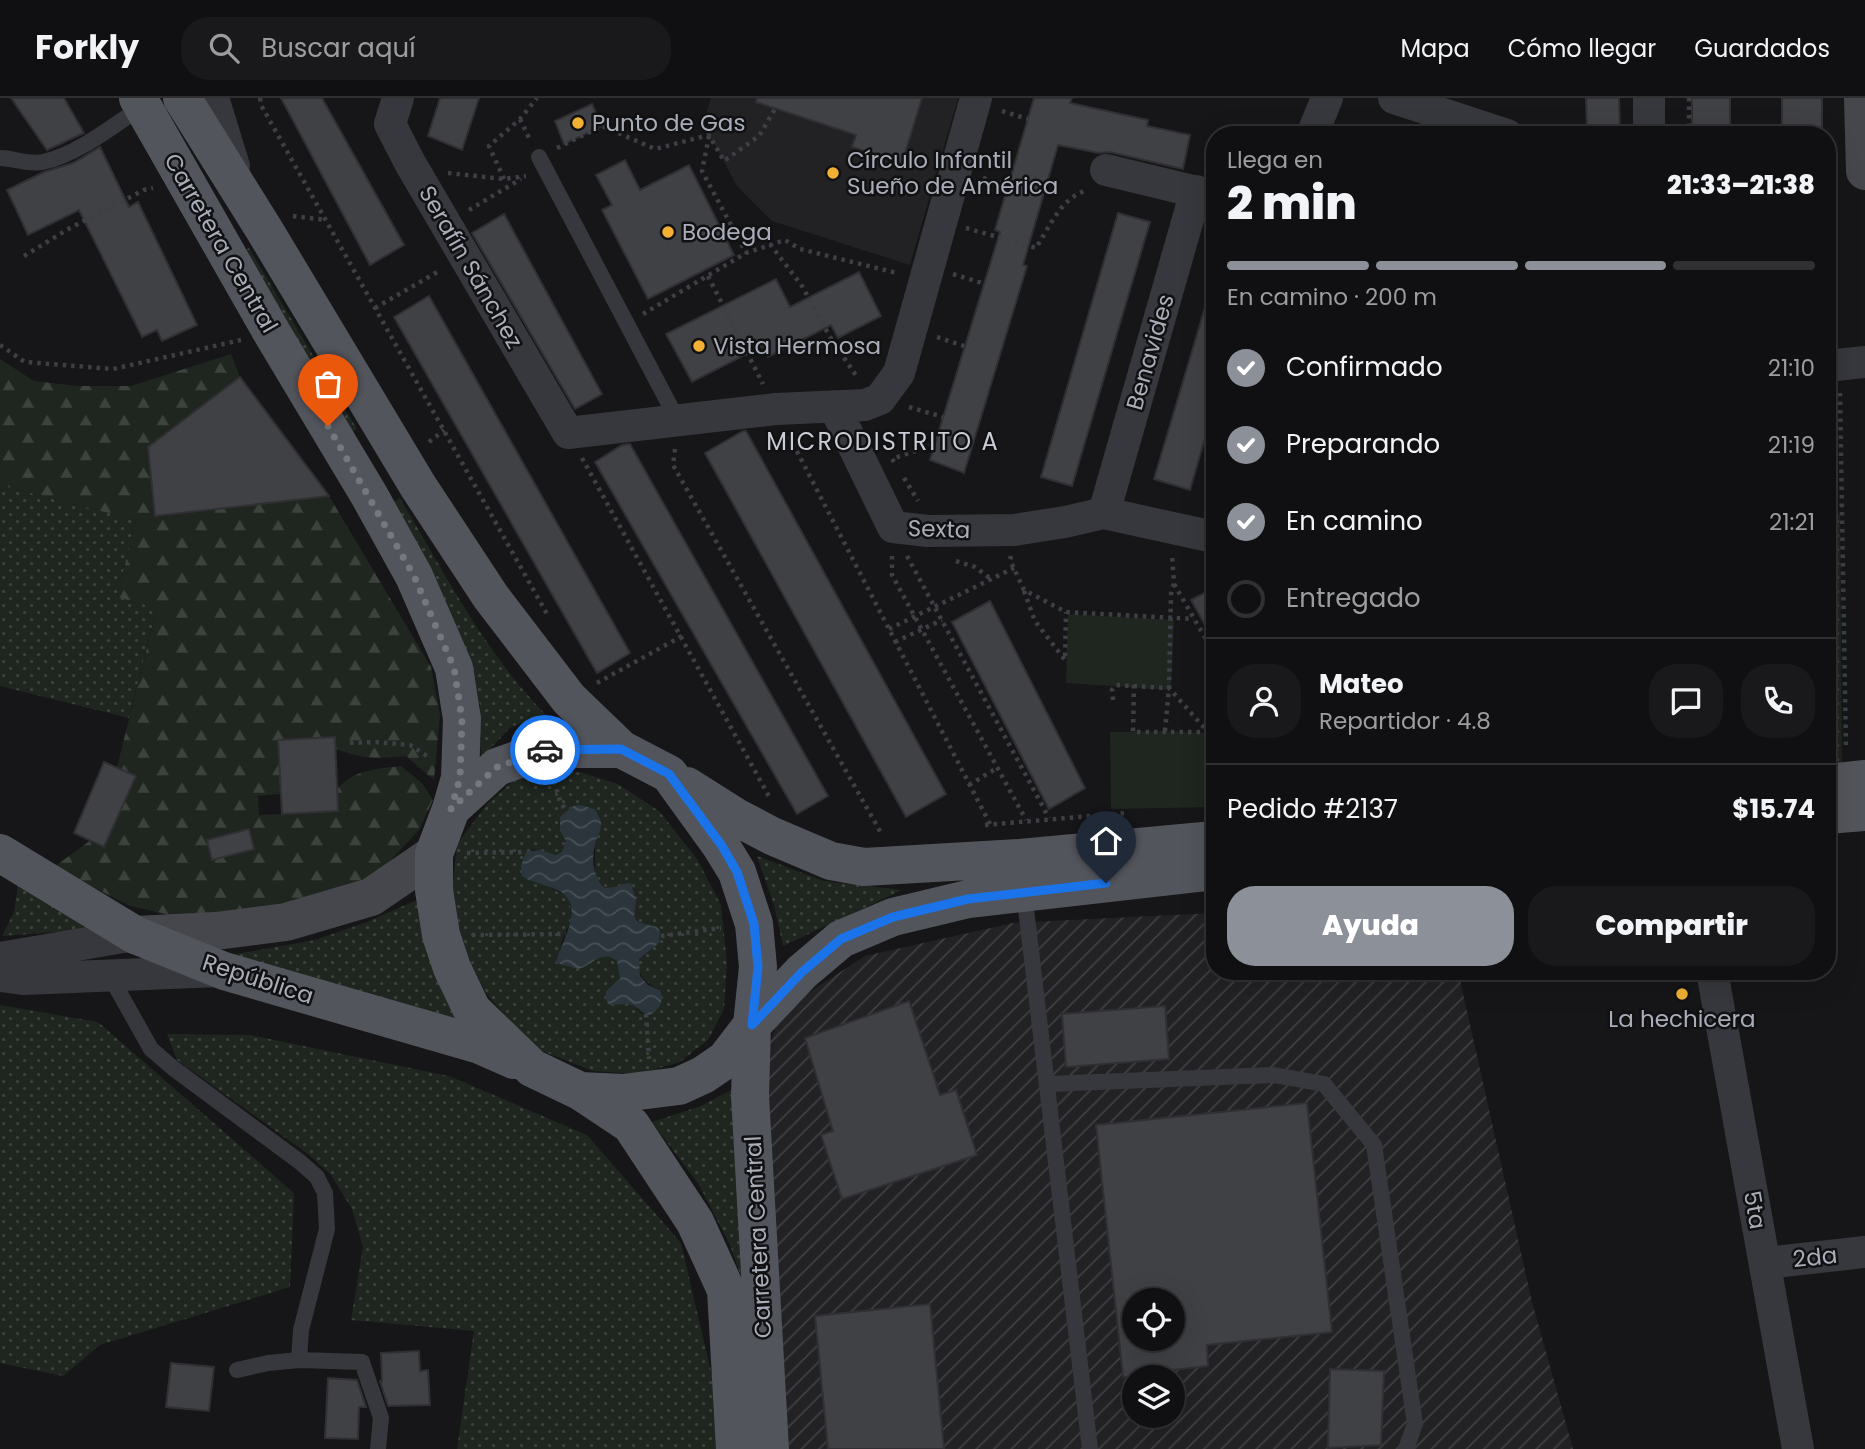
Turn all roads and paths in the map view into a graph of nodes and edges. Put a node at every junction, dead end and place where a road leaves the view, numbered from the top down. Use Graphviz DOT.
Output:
graph roads {
  1 [pos="182,98"];
  2 [pos="213,98"];
  3 [pos="260,98"];
  4 [pos="398,98"];
  5 [pos="537,98"];
  6 [pos="976,98"];
  7 [pos="1327,98"];
  8 [pos="1394,98"];
  9 [pos="1649,98"];
  10 [pos="1689,98"];
  11 [pos="1863,98"];
  12 [pos="141,102"];
  13 [pos="775,109"];
  14 [pos="520,119"];
  15 [pos="1316,126"];
  16 [pos="1480,126"];
  17 [pos="1649,126"];
  18 [pos="1689,126"];
  19 [pos="709,135"];
  20 [pos="539,157"];
  21 [pos="0,158"];
  22 [pos="410,163"];
  23 [pos="1106,170"];
  24 [pos="1865,171"];
  25 [pos="548,174"];
  26 [pos="525,176"];
  27 [pos="504,179"];
  28 [pos="184,180"];
  29 [pos="1205,193"];
  30 [pos="244,197"];
  31 [pos="942,220"];
  32 [pos="445,224"];
  33 [pos="770,244"];
  34 [pos="746,253"];
  35 [pos="24,256"];
  36 [pos="464,256"];
  37 [pos="708,276"];
  38 [pos="925,280"];
  39 [pos="375,308"];
  40 [pos="627,323"];
  41 [pos="272,333"];
  42 [pos="0,345"];
  43 [pos="1844,364"];
  44 [pos="880,399"];
  45 [pos="834,407"];
  46 [pos="776,409"];
  47 [pos="678,421"];
  48 [pos="568,433"];
  49 [pos="429,442"];
  50 [pos="935,444"];
  51 [pos="435,454"];
  52 [pos="1843,505"];
  53 [pos="1836,510"];
  54 [pos="1104,513"];
  55 [pos="1169,526"];
  56 [pos="893,527"];
  57 [pos="1014,530"];
  58 [pos="1206,535"];
  59 [pos="927,544"];
  60 [pos="907,555"];
  61 [pos="951,559"];
  62 [pos="1014,568"];
  63 [pos="991,579"];
  64 [pos="1174,583"];
  65 [pos="1024,590"];
  66 [pos="935,607"];
  67 [pos="1066,612"];
  68 [pos="914,616"];
  69 [pos="550,619"];
  70 [pos="1171,619"];
  71 [pos="1194,619"];
  72 [pos="942,620"];
  73 [pos="889,629"];
  74 [pos="922,629"];
  75 [pos="682,636"];
  76 [pos="1206,639"];
  77 [pos="895,642"];
  78 [pos="1134,685"];
  79 [pos="1169,688"];
  80 [pos="569,698"];
  81 [pos="1113,700"];
  82 [pos="1206,730"];
  83 [pos="1166,732"];
  84 [pos="1206,732"];
  85 [pos="350,743"];
  86 [pos="621,749"];
  87 [pos="997,768"];
  88 [pos="669,774"];
  89 [pos="969,785"];
  90 [pos="1851,789"];
  91 [pos="455,794"];
  92 [pos="762,796"];
  93 [pos="1836,806"];
  94 [pos="1130,813"];
  95 [pos="1049,818"];
  96 [pos="1026,820"];
  97 [pos="990,825"];
  98 [pos="977,826"];
  99 [pos="895,832"];
  100 [pos="881,834"];
  101 [pos="867,835"];
  102 [pos="1206,841"];
  103 [pos="526,852"];
  104 [pos="0,853"];
  105 [pos="434,854"];
  106 [pos="1017,869"];
  107 [pos="1206,872"];
  108 [pos="754,924"];
  109 [pos="566,934"];
  110 [pos="135,935"];
  111 [pos="442,935"];
  112 [pos="661,936"];
  113 [pos="0,958"];
  114 [pos="224,971"];
  115 [pos="0,976"];
  116 [pos="110,976"];
  117 [pos="1714,980"];
  118 [pos="646,1014"];
  119 [pos="752,1025"];
  120 [pos="532,1068"];
  121 [pos="1048,1084"];
  122 [pos="652,1089"];
  123 [pos="580,1091"];
  124 [pos="1865,1252"];
  125 [pos="1765,1263"];
  126 [pos="299,1360"];
  127 [pos="237,1370"];
  128 [pos="378,1449"];
  129 [pos="735,1449"];
  130 [pos="770,1449"];
  131 [pos="1090,1449"];
  132 [pos="1406,1449"];
  133 [pos="1798,1449"];
  1 -- 30 [label="main road, Carretera Central"];
  2 -- 30 [label="street"];
  3 -- 39 [label="path"];
  4 -- 22 [label="street, Serafín Sánchez"];
  5 -- 14 [label="path"];
  6 -- 31 [label="street"];
  7 -- 15 [label="street"];
  8 -- 16 [label="street"];
  9 -- 17 [label="street"];
  10 -- 18 [label="path"];
  11 -- 24 [label="street"];
  12 -- 21 [label="lane"];
  12 -- 28 [label="main road, Carretera Central"];
  13 -- 19 [label="path"];
  14 -- 20 [label="path"];
  14 -- 27 [label="path"];
  19 -- 20 [label="path"];
  19 -- 34 [label="path"];
  20 -- 25 [label="lane"];
  22 -- 27 [label="path"];
  22 -- 32 [label="street, Serafín Sánchez"];
  23 -- 29 [label="street, Benavides"];
  23 -- 31 [label="path"];
  25 -- 26 [label="path"];
  25 -- 40 [label="lane"];
  26 -- 27 [label="path"];
  26 -- 32 [label="path"];
  28 -- 35 [label="path"];
  28 -- 41 [label="main road, Carretera Central"];
  29 -- 54 [label="street, Benavides"];
  30 -- 80 [label="main road, Carretera Central"];
  31 -- 38 [label="street"];
  32 -- 36 [label="street, Serafín Sánchez"];
  33 -- 34 [label="path"];
  33 -- 38 [label="path"];
  33 -- 44 [label="path"];
  34 -- 37 [label="path"];
  36 -- 39 [label="path"];
  36 -- 48 [label="street, Serafín Sánchez"];
  37 -- 40 [label="path"];
  37 -- 46 [label="path"];
  38 -- 44 [label="street"];
  39 -- 69 [label="path"];
  40 -- 47 [label="lane"];
  41 -- 42 [label="path"];
  41 -- 91 [label="main road, Carretera Central"];
  43 -- 52 [label="path"];
  44 -- 45 [label="street"];
  45 -- 46 [label="street"];
  45 -- 56 [label="street, Sexta"];
  46 -- 47 [label="street"];
  46 -- 73 [label="path"];
  47 -- 48 [label="street"];
  47 -- 100 [label="path"];
  48 -- 75 [label="path"];
  49 -- 51 [label="path"];
  50 -- 59 [label="path"];
  52 -- 53 [label="path"];
  52 -- 90 [label="path"];
  54 -- 55 [label="street, Sexta"];
  54 -- 57 [label="street, Sexta"];
  55 -- 58 [label="street, Sexta"];
  55 -- 64 [label="path"];
  56 -- 59 [label="street, Sexta"];
  56 -- 60 [label="path"];
  56 -- 68 [label="path"];
  57 -- 59 [label="street, Sexta"];
  57 -- 62 [label="path"];
  59 -- 60 [label="path"];
  60 -- 66 [label="path"];
  61 -- 63 [label="path"];
  62 -- 63 [label="path"];
  62 -- 65 [label="path"];
  63 -- 66 [label="path"];
  64 -- 70 [label="path"];
  64 -- 71 [label="path"];
  65 -- 67 [label="path"];
  65 -- 67 [label="path"];
  66 -- 68 [label="path"];
  66 -- 72 [label="path"];
  67 -- 70 [label="path"];
  68 -- 73 [label="path"];
  68 -- 74 [label="path"];
  70 -- 71 [label="path"];
  70 -- 79 [label="path"];
  71 -- 76 [label="path"];
  72 -- 74 [label="path"];
  72 -- 95 [label="path"];
  73 -- 77 [label="path"];
  74 -- 77 [label="path"];
  74 -- 87 [label="path"];
  75 -- 80 [label="path"];
  75 -- 92 [label="path"];
  77 -- 89 [label="path"];
  78 -- 79 [label="path"];
  78 -- 81 [label="path"];
  78 -- 83 [label="path"];
  79 -- 82 [label="path"];
  79 -- 83 [label="path"];
  80 -- 86 [label="main road, Carretera Central"];
  83 -- 84 [label="path"];
  85 -- 91 [label="path"];
  86 -- 88 [label="main road"];
  86 -- 91 [label="main road"];
  87 -- 89 [label="path"];
  87 -- 96 [label="path"];
  88 -- 106 [label="main road"];
  88 -- 108 [label="main road, Carretera Central"];
  89 -- 97 [label="path"];
  90 -- 93 [label="main road"];
  91 -- 105 [label="main road"];
  94 -- 95 [label="path"];
  95 -- 96 [label="path"];
  96 -- 97 [label="path"];
  97 -- 98 [label="path"];
  97 -- 106 [label="path"];
  99 -- 100 [label="path"];
  100 -- 101 [label="path"];
  102 -- 106 [label="main road"];
  103 -- 105 [label="path"];
  104 -- 110 [label="main road, República"];
  105 -- 110 [label="street"];
  105 -- 111 [label="main road"];
  106 -- 107 [label="main road"];
  106 -- 119 [label="main road"];
  106 -- 121 [label="lane"];
  108 -- 112 [label="path"];
  108 -- 119 [label="main road, Carretera Central"];
  109 -- 111 [label="path"];
  110 -- 113 [label="street"];
  110 -- 114 [label="main road, República"];
  111 -- 120 [label="main road"];
  114 -- 116 [label="street"];
  114 -- 120 [label="main road, República"];
  115 -- 116 [label="street"];
  116 -- 126 [label="lane"];
  117 -- 125 [label="street, 5ta"];
  118 -- 122 [label="path"];
  119 -- 122 [label="main road"];
  119 -- 130 [label="main road, Carretera Central"];
  120 -- 123 [label="main road, República"];
  121 -- 131 [label="lane"];
  121 -- 132 [label="lane"];
  122 -- 123 [label="main road"];
  123 -- 129 [label="main road, Carretera Central"];
  124 -- 125 [label="street, 2da"];
  125 -- 133 [label="street, 5ta"];
  126 -- 127 [label="lane"];
  126 -- 128 [label="lane"];
}
